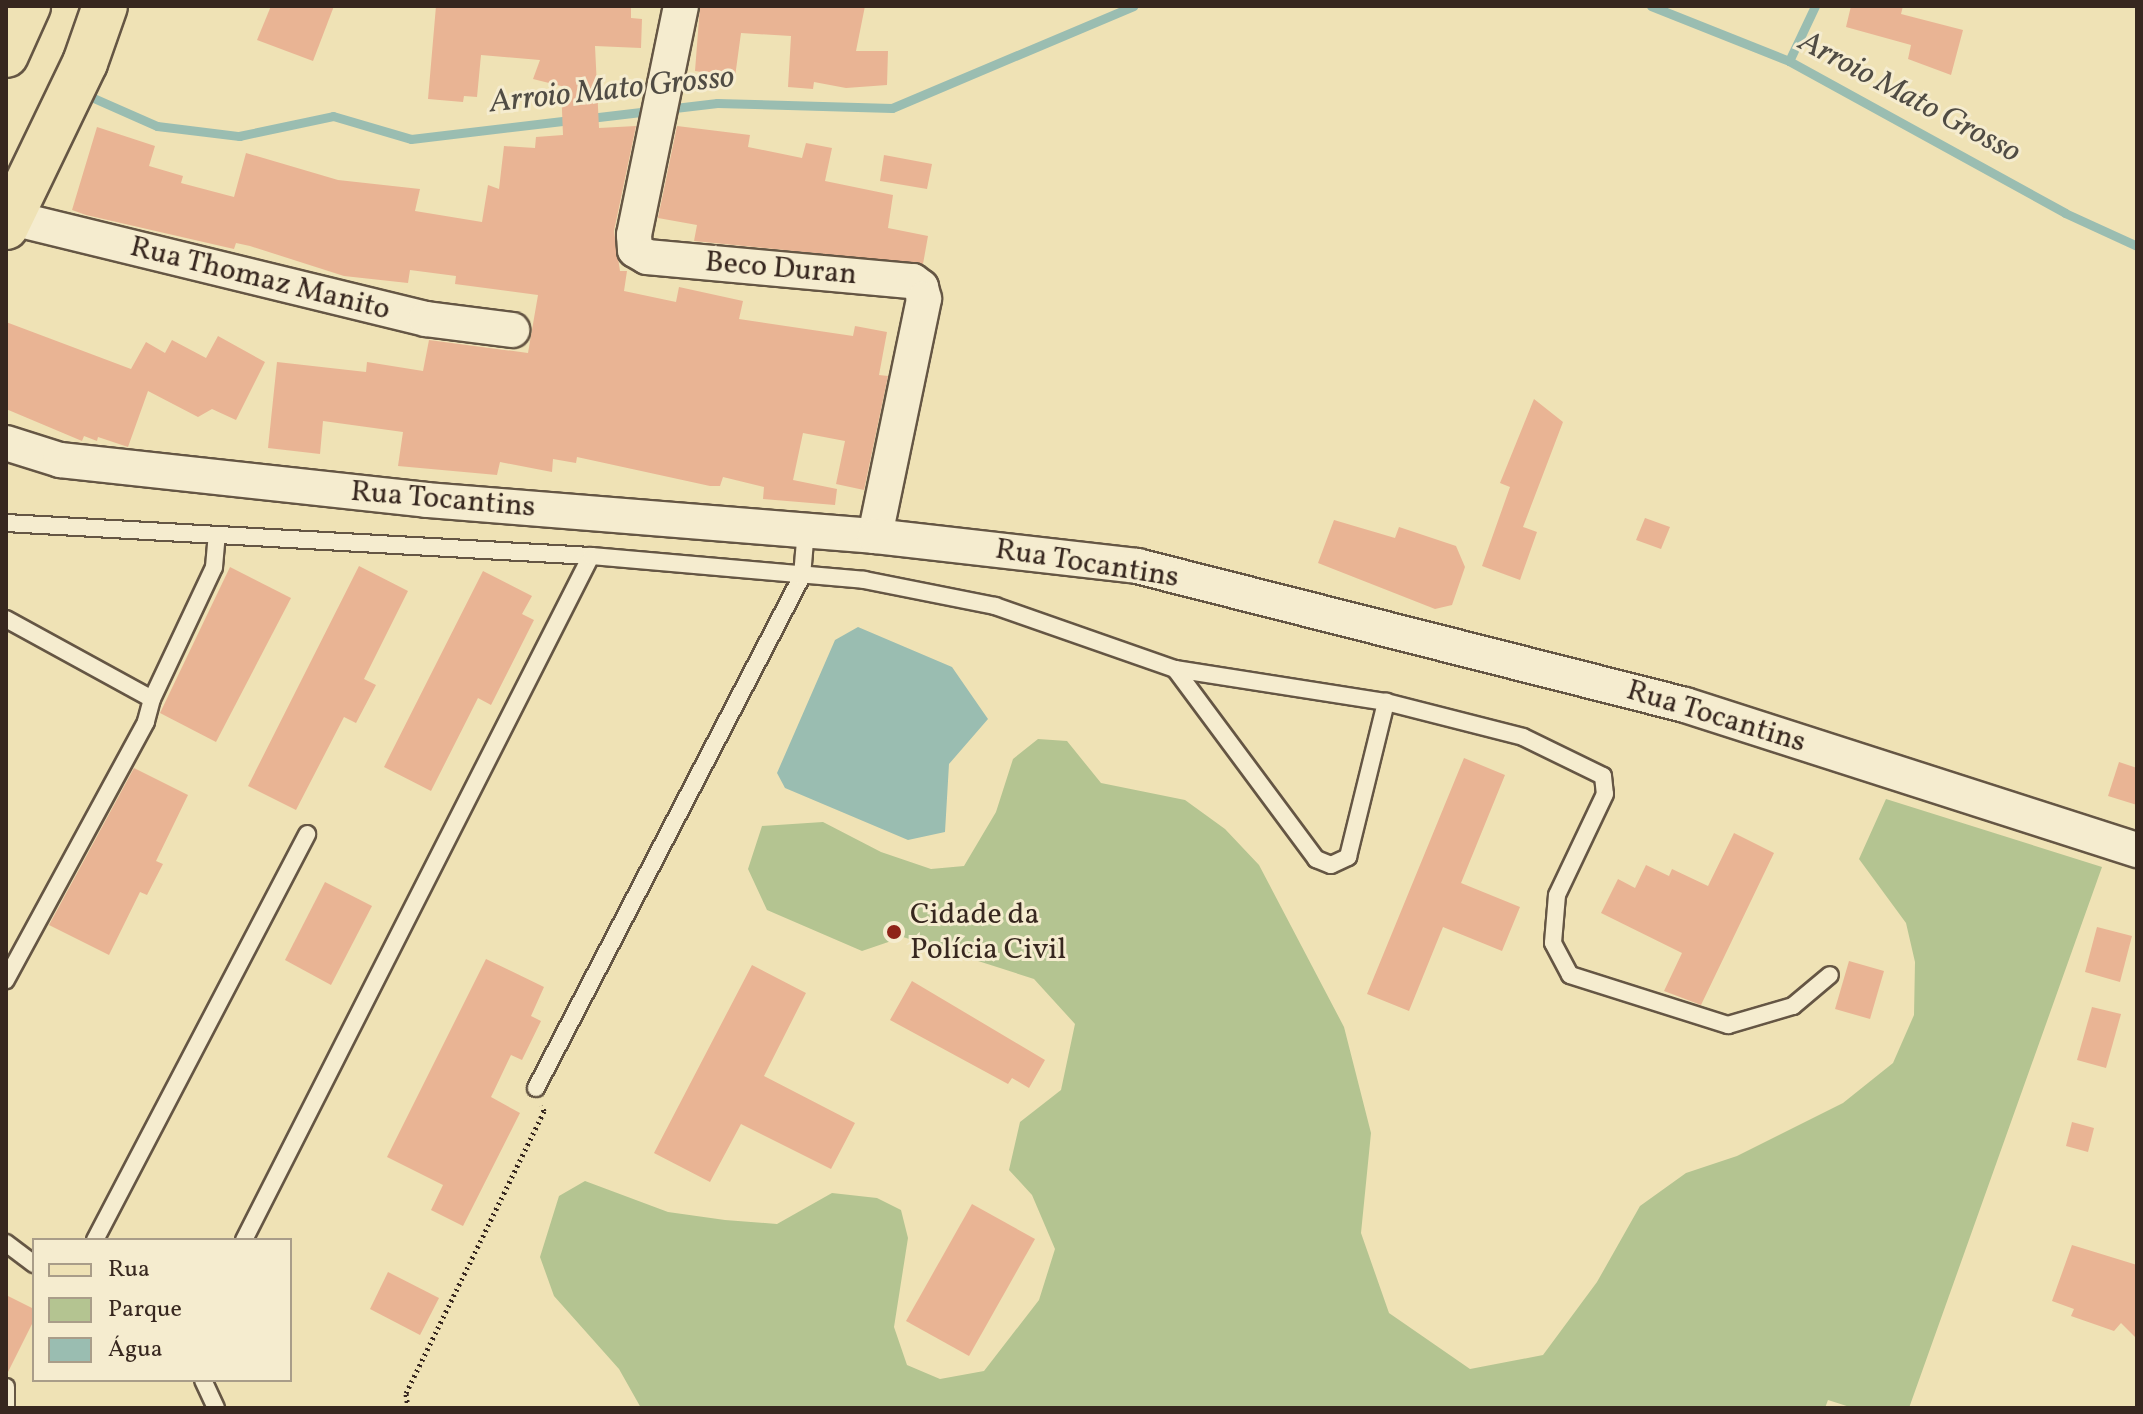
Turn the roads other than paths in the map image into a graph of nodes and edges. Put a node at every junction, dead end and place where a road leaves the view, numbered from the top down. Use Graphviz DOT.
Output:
graph roads {
  1 [pos="28,6"];
  2 [pos="105,6"];
  3 [pos="681,6"];
  4 [pos="6,55"];
  5 [pos="9,222"];
  6 [pos="512,330"];
  7 [pos="6,443"];
  8 [pos="6,523"];
  9 [pos="806,529"];
  10 [pos="217,535"];
  11 [pos="875,536"];
  12 [pos="591,556"];
  13 [pos="802,576"];
  14 [pos="6,619"];
  15 [pos="1175,669"];
  16 [pos="152,699"];
  17 [pos="1386,702"];
  18 [pos="307,834"];
  19 [pos="2137,850"];
  20 [pos="1830,975"];
  21 [pos="6,980"];
  22 [pos="536,1088"];
  23 [pos="96,1238"];
  24 [pos="245,1238"];
  25 [pos="6,1243"];
  26 [pos="32,1262"];
  27 [pos="204,1382"];
  28 [pos="6,1387"];
  29 [pos="6,1408"];
  30 [pos="216,1408"];
  1 -- 4 [label="main road"];
  2 -- 5 [label="main road"];
  3 -- 11 [label="street, Beco Duran"];
  5 -- 6 [label="street, Rua Thomaz Manito"];
  7 -- 9 [label="street, Rua Tocantins"];
  8 -- 10 [label="lane"];
  9 -- 11 [label="street, Rua Tocantins"];
  9 -- 13 [label="lane"];
  10 -- 12 [label="lane"];
  10 -- 16 [label="lane"];
  11 -- 19 [label="street, Rua Tocantins"];
  12 -- 13 [label="lane"];
  12 -- 24 [label="lane"];
  13 -- 15 [label="lane"];
  13 -- 22 [label="lane"];
  14 -- 16 [label="lane"];
  15 -- 17 [label="lane"];
  15 -- 17 [label="lane"];
  16 -- 21 [label="lane"];
  17 -- 20 [label="lane"];
  18 -- 23 [label="lane"];
  25 -- 26 [label="lane"];
  27 -- 30 [label="lane"];
  28 -- 29 [label="lane"];
}
